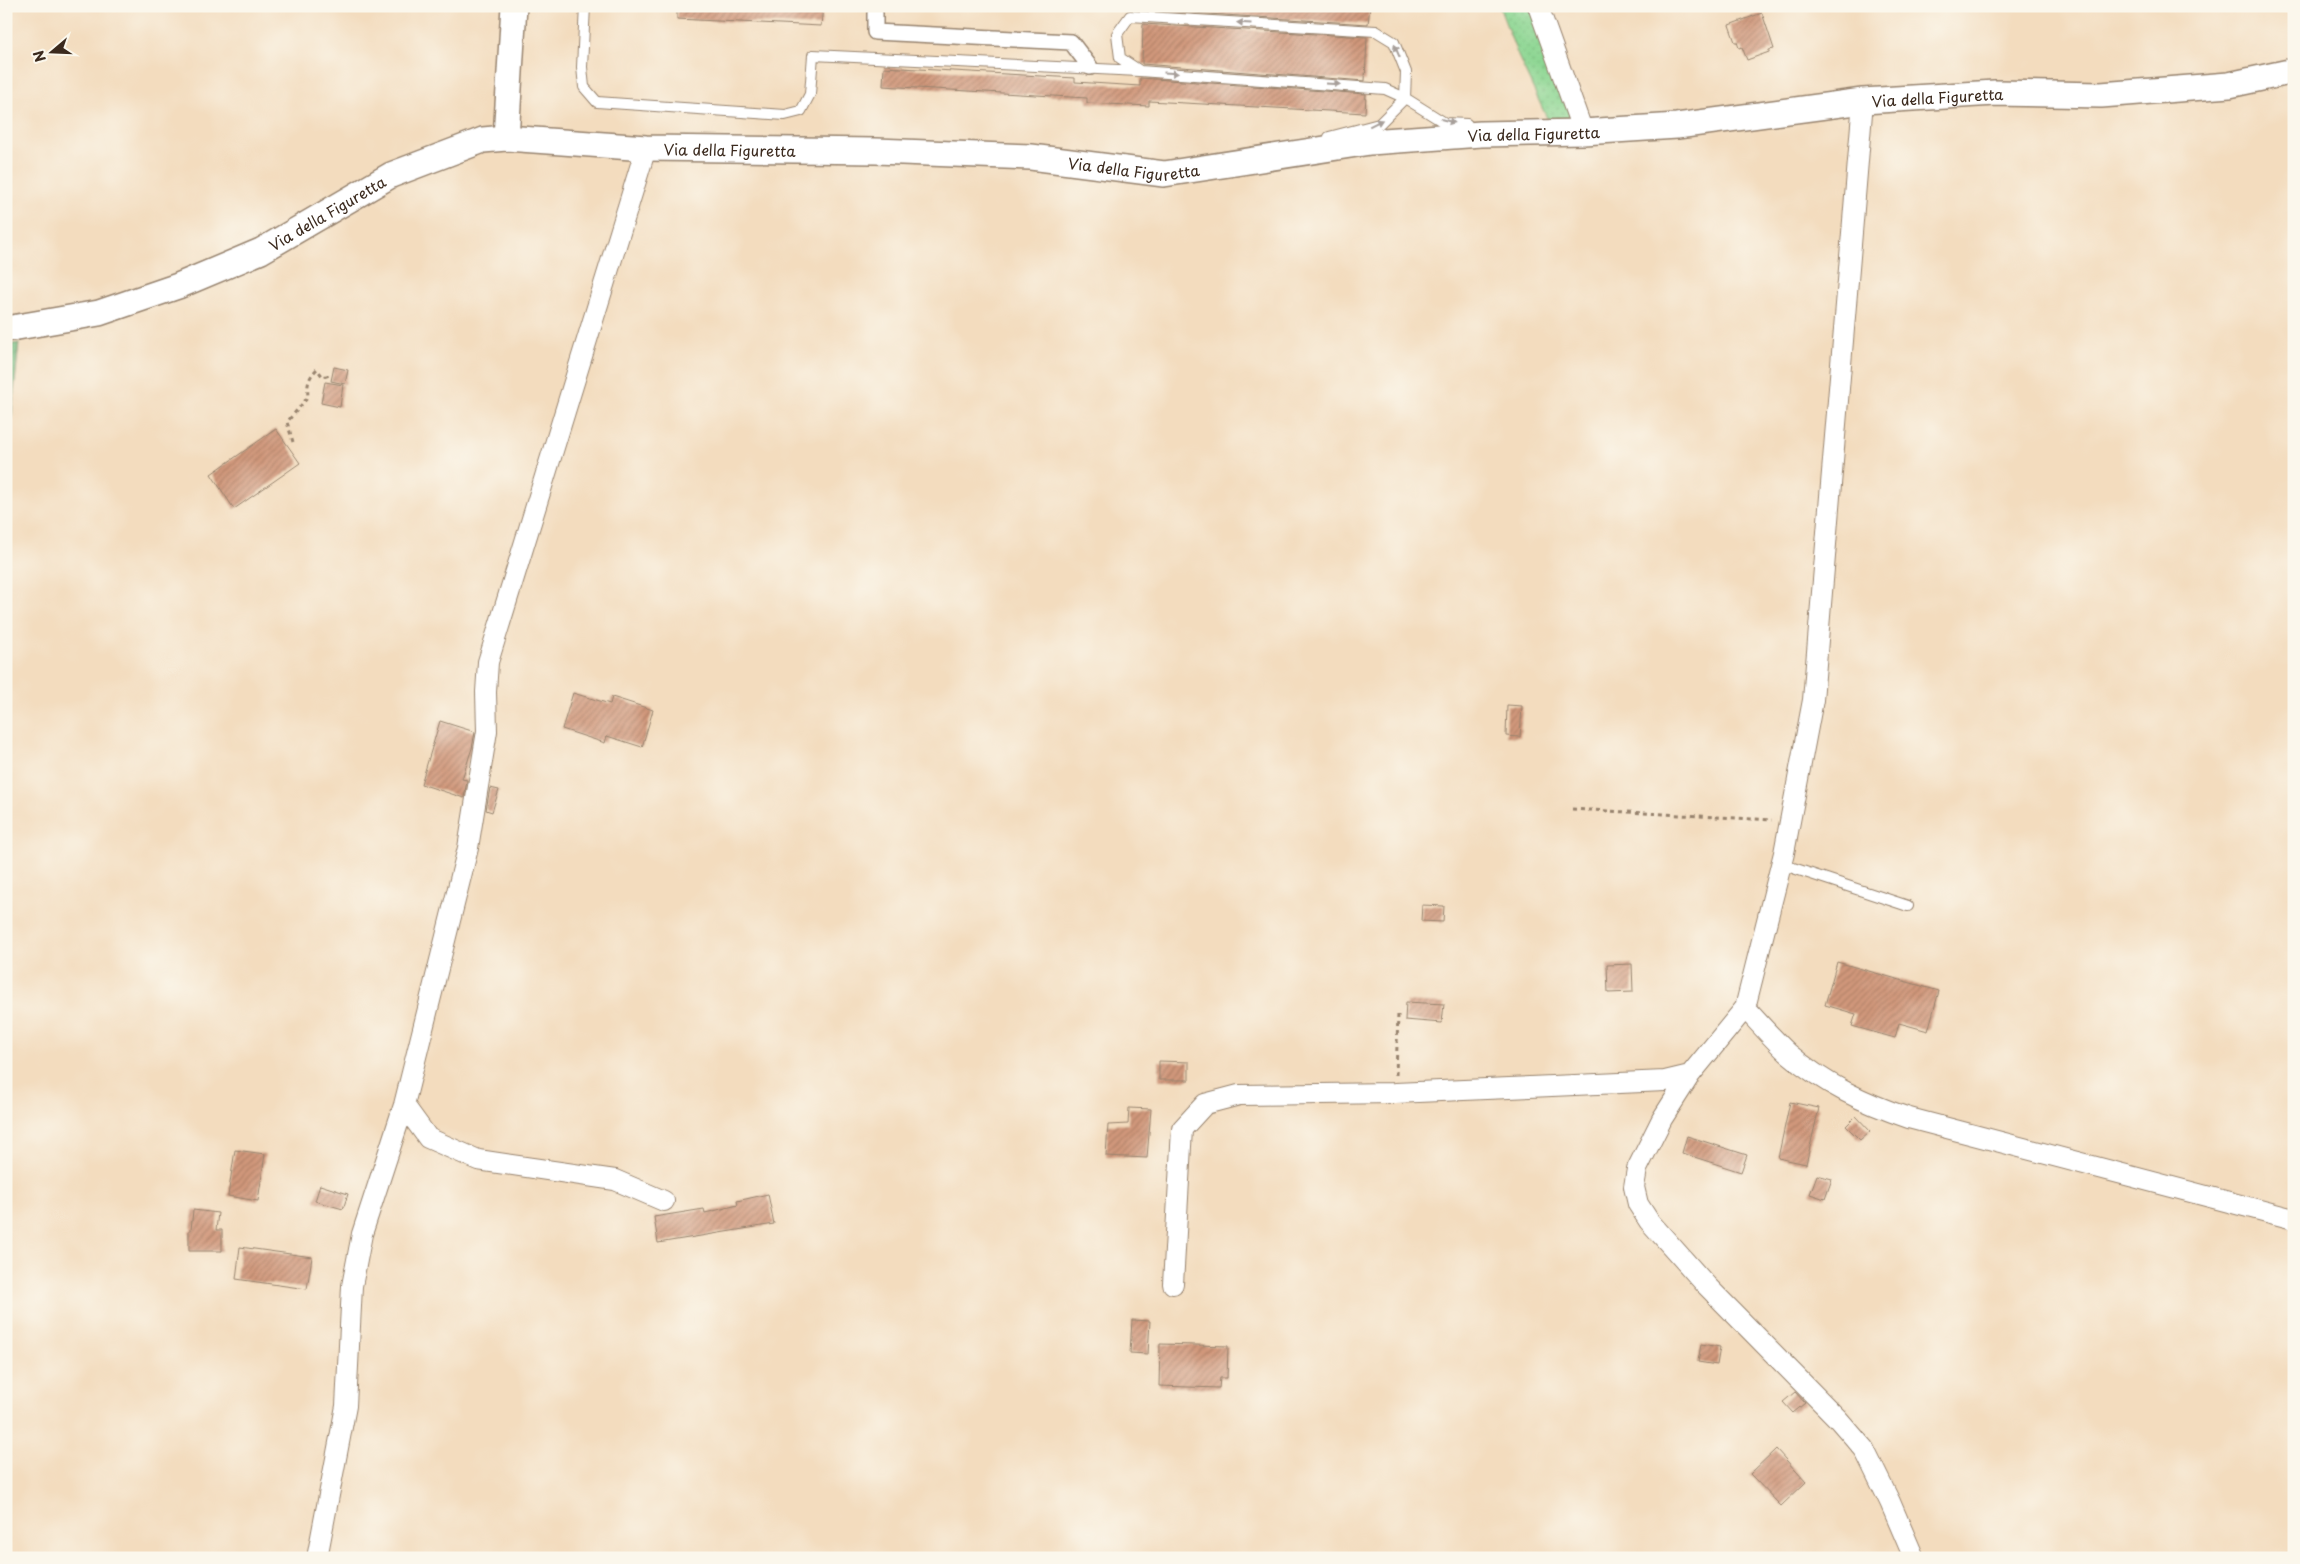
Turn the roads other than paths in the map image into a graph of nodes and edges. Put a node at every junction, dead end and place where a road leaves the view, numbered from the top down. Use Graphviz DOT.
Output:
graph roads {
  1 [pos="514,6"];
  2 [pos="585,6"];
  3 [pos="1538,6"];
  4 [pos="875,13"];
  5 [pos="1090,67"];
  6 [pos="1140,71"];
  7 [pos="2294,71"];
  8 [pos="1405,98"];
  9 [pos="1863,101"];
  10 [pos="1582,132"];
  11 [pos="1507,133"];
  12 [pos="506,138"];
  13 [pos="646,148"];
  14 [pos="1229,164"];
  15 [pos="6,330"];
  16 [pos="1781,864"];
  17 [pos="1908,906"];
  18 [pos="1745,1008"];
  19 [pos="1690,1075"];
  20 [pos="404,1106"];
  21 [pos="664,1201"];
  22 [pos="2294,1219"];
  23 [pos="1172,1284"];
  24 [pos="317,1558"];
  25 [pos="1914,1558"];
  1 -- 12 [label="street"];
  2 -- 5 [label="lane"];
  3 -- 10 [label="street"];
  4 -- 5 [label="street"];
  5 -- 6 [label="lane"];
  6 -- 8 [label="lane, one-way"];
  8 -- 6 [label="lane, one-way"];
  7 -- 9 [label="street, Via della Figuretta"];
  8 -- 11 [label="lane, one-way"];
  14 -- 8 [label="lane, one-way"];
  9 -- 10 [label="street, Via della Figuretta"];
  9 -- 16 [label="street"];
  10 -- 11 [label="street, Via della Figuretta"];
  11 -- 14 [label="street, Via della Figuretta"];
  12 -- 13 [label="street, Via della Figuretta"];
  12 -- 15 [label="street, Via della Figuretta"];
  13 -- 14 [label="street, Via della Figuretta"];
  13 -- 20 [label="street"];
  16 -- 17 [label="lane"];
  16 -- 18 [label="street"];
  18 -- 19 [label="street"];
  18 -- 22 [label="street"];
  19 -- 23 [label="street"];
  19 -- 25 [label="street"];
  20 -- 21 [label="street"];
  20 -- 24 [label="street"];
}
